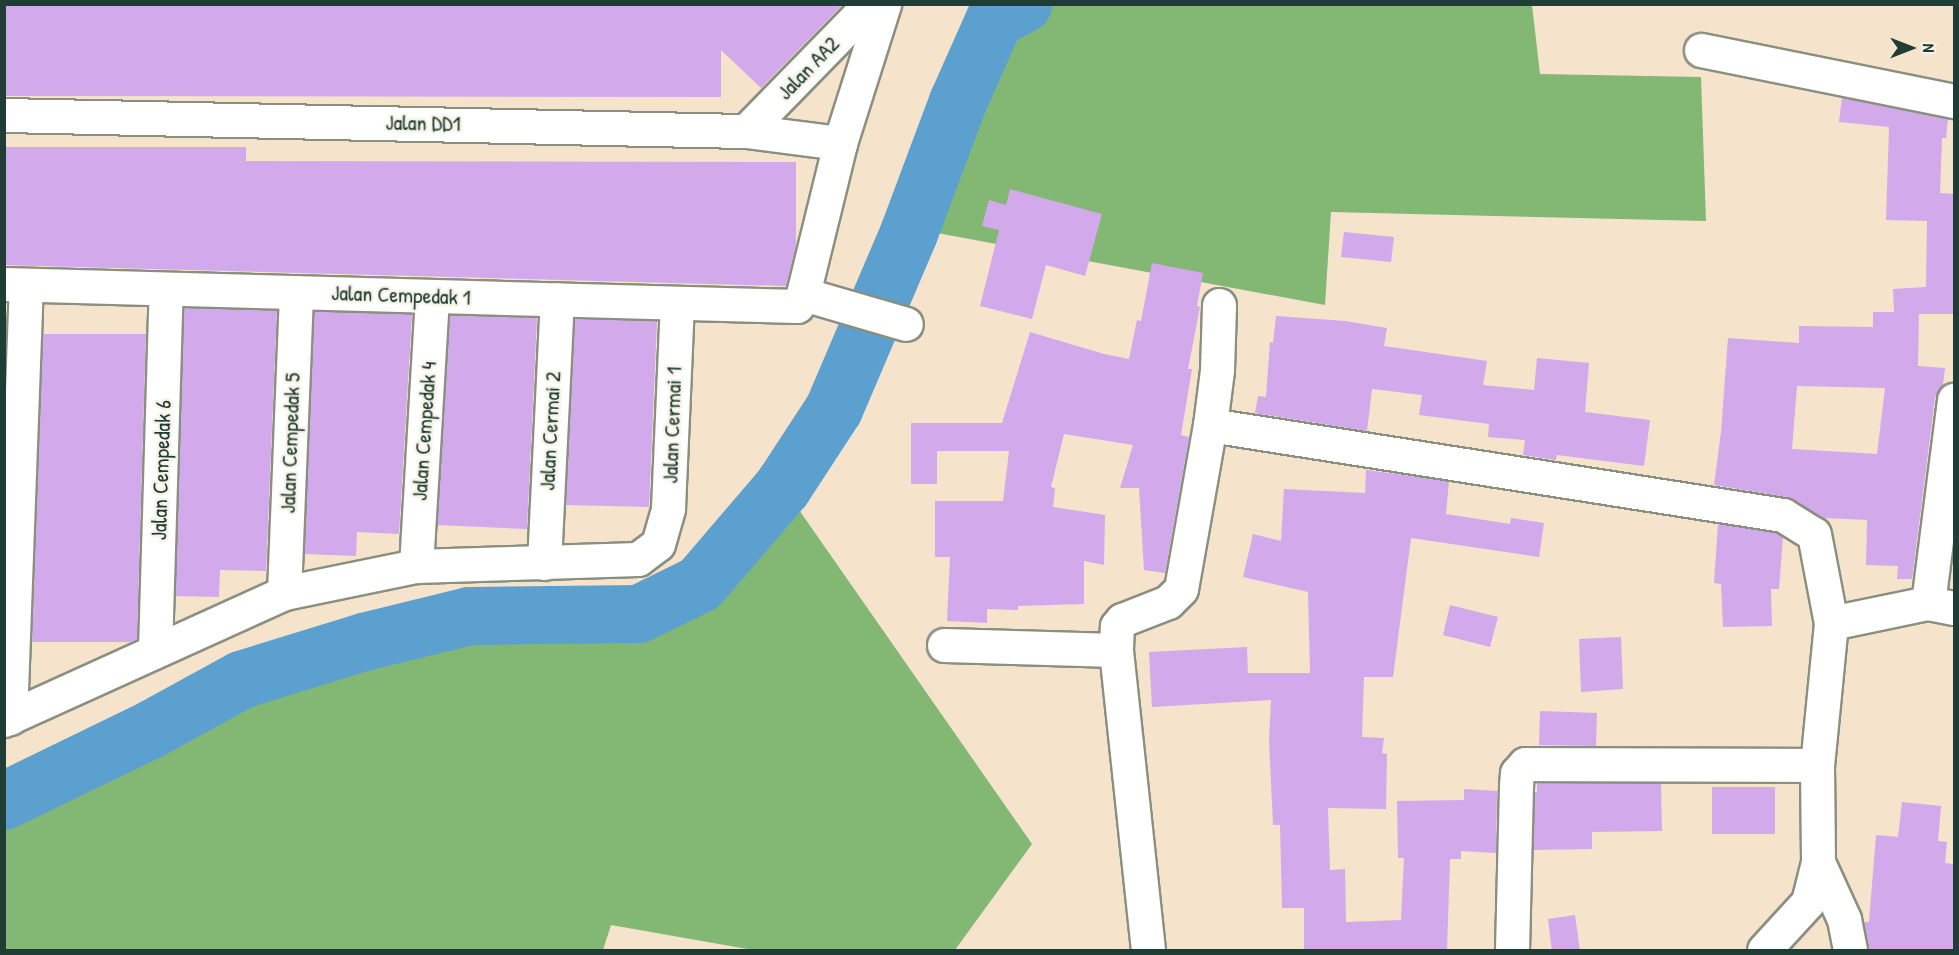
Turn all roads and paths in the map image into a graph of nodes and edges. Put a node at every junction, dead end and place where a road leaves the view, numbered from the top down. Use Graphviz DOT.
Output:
graph roads {
  1 [pos="870,4"];
  2 [pos="884,4"];
  3 [pos="1701,50"];
  4 [pos="1954,101"];
  5 [pos="4,115"];
  6 [pos="746,131"];
  7 [pos="840,143"];
  8 [pos="15,285"];
  9 [pos="166,289"];
  10 [pos="296,292"];
  11 [pos="432,296"];
  12 [pos="556,299"];
  13 [pos="808,300"];
  14 [pos="677,304"];
  15 [pos="1219,305"];
  16 [pos="897,321"];
  17 [pos="1954,400"];
  18 [pos="1210,425"];
  19 [pos="544,563"];
  20 [pos="416,566"];
  21 [pos="284,593"];
  22 [pos="1941,605"];
  23 [pos="1831,623"];
  24 [pos="944,645"];
  25 [pos="155,650"];
  26 [pos="1116,650"];
  27 [pos="7,719"];
  28 [pos="1817,765"];
  29 [pos="1818,862"];
  30 [pos="1148,951"];
  31 [pos="1512,951"];
  32 [pos="1764,951"];
  33 [pos="1850,951"];
  1 -- 6 [label="street, Jalan AA2"];
  2 -- 7 [label="street"];
  3 -- 4 [label="street"];
  5 -- 6 [label="street, Jalan DD1"];
  6 -- 7 [label="street, Jalan DD1"];
  7 -- 13 [label="street"];
  8 -- 9 [label="street, Jalan Cempedak 1"];
  8 -- 27 [label="street"];
  9 -- 10 [label="street, Jalan Cempedak 1"];
  9 -- 25 [label="street, Jalan Cempedak 6"];
  10 -- 11 [label="street, Jalan Cempedak 1"];
  10 -- 21 [label="street, Jalan Cempedak 5"];
  11 -- 12 [label="street, Jalan Cempedak 1"];
  11 -- 20 [label="street, Jalan Cempedak 4"];
  12 -- 14 [label="street, Jalan Cempedak 1"];
  12 -- 19 [label="street, Jalan Cermai 2"];
  13 -- 14 [label="street, Jalan Cempedak 1"];
  13 -- 16 [label="street, Jalan Cempedak 1"];
  14 -- 19 [label="street, Jalan Cermai 1"];
  15 -- 18 [label="street"];
  17 -- 22 [label="street"];
  18 -- 23 [label="street"];
  18 -- 26 [label="street"];
  19 -- 20 [label="street"];
  20 -- 21 [label="street"];
  21 -- 25 [label="street"];
  22 -- 23 [label="street"];
  23 -- 28 [label="street"];
  24 -- 26 [label="street"];
  25 -- 27 [label="street"];
  26 -- 30 [label="street"];
  28 -- 29 [label="street"];
  28 -- 31 [label="street"];
  29 -- 32 [label="street"];
  29 -- 33 [label="street"];
}
